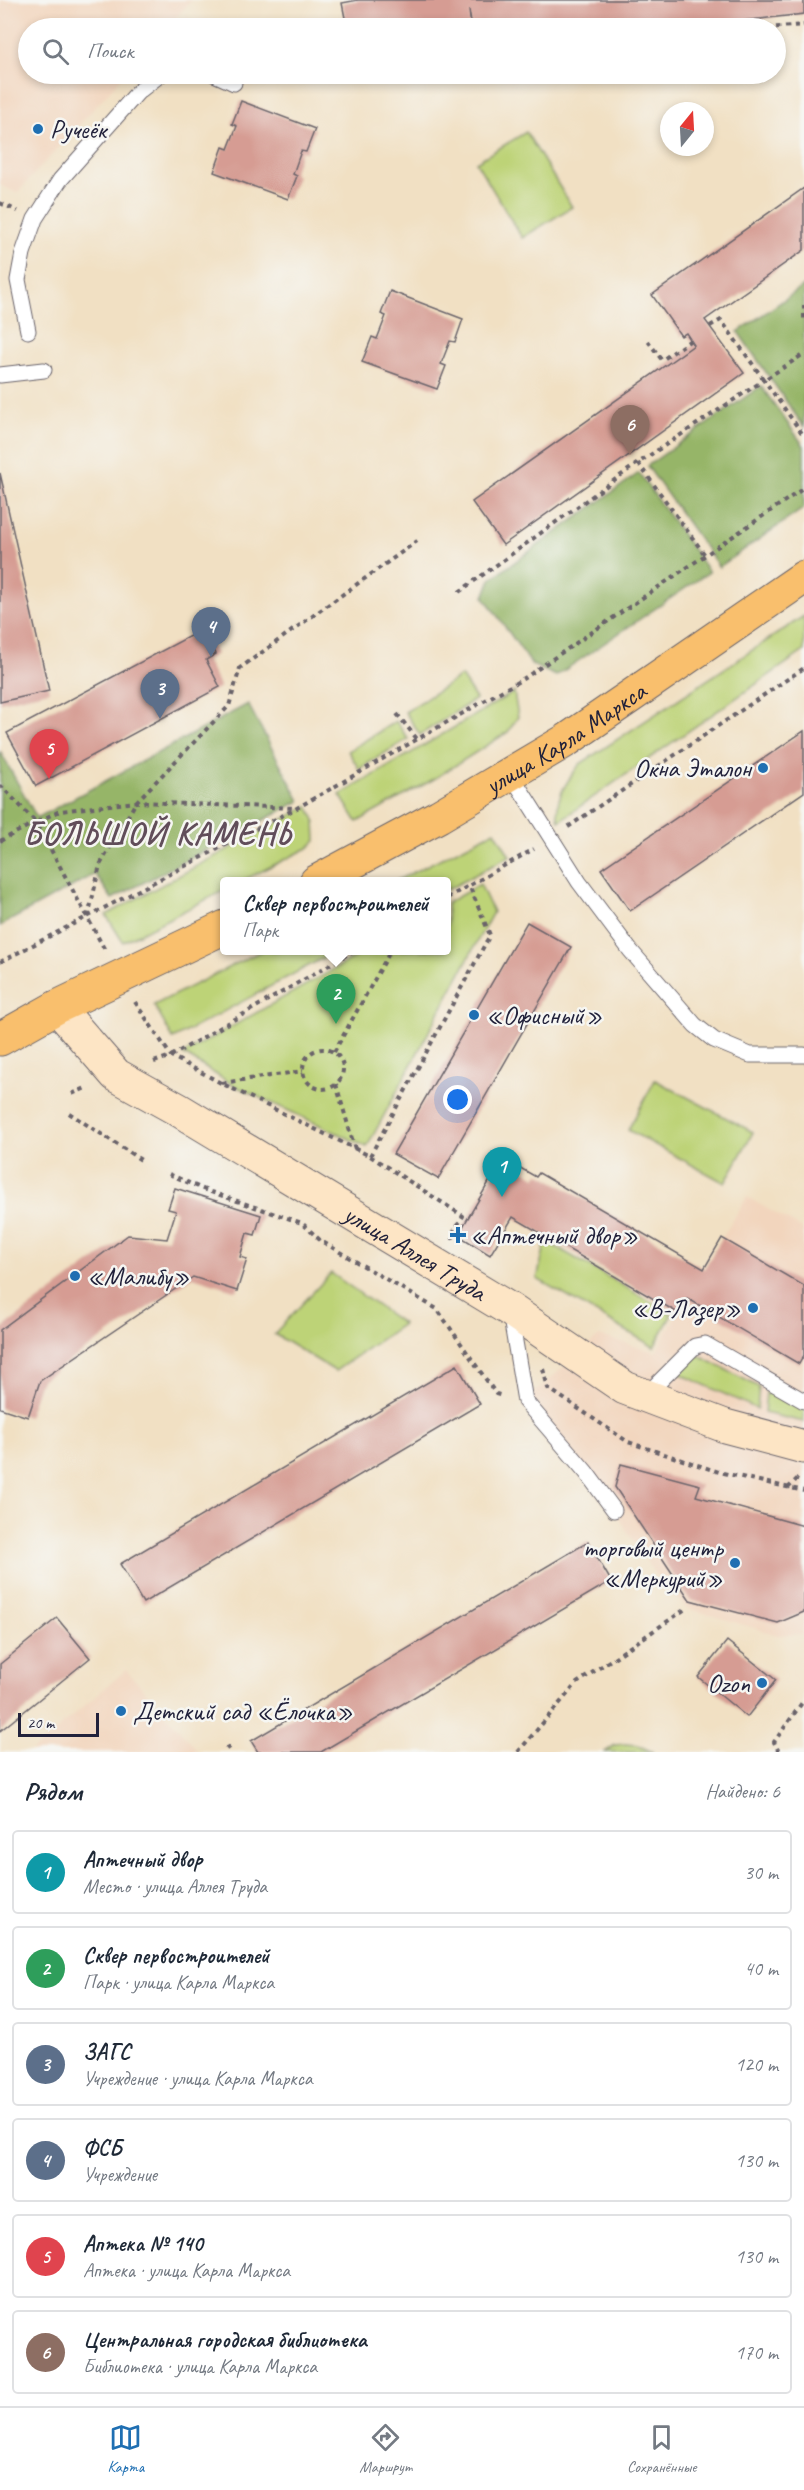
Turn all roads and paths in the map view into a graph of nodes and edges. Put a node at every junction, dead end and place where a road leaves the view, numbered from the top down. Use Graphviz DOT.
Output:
graph roads {
  1 [pos="804,25"];
  2 [pos="786,26"];
  3 [pos="148,84"];
  4 [pos="804,305"];
  5 [pos="804,320"];
  6 [pos="710,326"];
  7 [pos="28,331"];
  8 [pos="691,340"];
  9 [pos="648,341"];
  10 [pos="804,354"];
  11 [pos="44,370"];
  12 [pos="0,375"];
  13 [pos="764,380"];
  14 [pos="804,436"];
  15 [pos="638,463"];
  16 [pos="804,488"];
  17 [pos="420,540"];
  18 [pos="705,555"];
  19 [pos="804,577"];
  20 [pos="459,592"];
  21 [pos="804,668"];
  22 [pos="397,714"];
  23 [pos="417,739"];
  24 [pos="510,773"];
  25 [pos="0,785"];
  26 [pos="136,802"];
  27 [pos="297,808"];
  28 [pos="36,822"];
  29 [pos="552,839"];
  30 [pos="0,841"];
  31 [pos="325,877"];
  32 [pos="469,885"];
  33 [pos="451,896"];
  34 [pos="88,917"];
  35 [pos="220,929"];
  36 [pos="348,955"];
  37 [pos="389,955"];
  38 [pos="0,962"];
  39 [pos="119,977"];
  40 [pos="57,1007"];
  41 [pos="0,1039"];
  42 [pos="334,1052"];
  43 [pos="804,1055"];
  44 [pos="171,1056"];
  45 [pos="303,1071"];
  46 [pos="116,1075"];
  47 [pos="221,1083"];
  48 [pos="336,1084"];
  49 [pos="72,1095"];
  50 [pos="69,1113"];
  51 [pos="355,1149"];
  52 [pos="370,1156"];
  53 [pos="144,1162"];
  54 [pos="169,1174"];
  55 [pos="454,1241"];
  56 [pos="509,1309"];
  57 [pos="548,1388"];
  58 [pos="645,1396"];
  59 [pos="525,1401"];
  60 [pos="804,1401"];
  61 [pos="804,1447"];
  62 [pos="804,1472"];
  63 [pos="788,1488"];
  64 [pos="804,1491"];
  65 [pos="614,1510"];
  66 [pos="687,1608"];
  67 [pos="804,1700"];
  68 [pos="226,1746"];
  69 [pos="231,1752"];
  70 [pos="518,1752"];
  71 [pos="779,1752"];
  1 -- 2 [label="path"];
  3 -- 7 [label="lane"];
  4 -- 5 [label="path"];
  6 -- 13 [label="path"];
  8 -- 9 [label="path"];
  10 -- 13 [label="path"];
  11 -- 12 [label="lane"];
  13 -- 14 [label="path"];
  13 -- 15 [label="path"];
  15 -- 18 [label="path"];
  15 -- 20 [label="path"];
  16 -- 18 [label="path"];
  17 -- 26 [label="path"];
  18 -- 23 [label="path"];
  19 -- 24 [label="main road, улица Карла Маркса"];
  21 -- 29 [label="path"];
  22 -- 23 [label="path"];
  23 -- 27 [label="path"];
  24 -- 29 [label="lane"];
  24 -- 31 [label="main road, улица Карла Маркса"];
  25 -- 28 [label="path"];
  26 -- 27 [label="path"];
  26 -- 28 [label="path"];
  26 -- 34 [label="path"];
  27 -- 34 [label="path"];
  28 -- 30 [label="path"];
  28 -- 34 [label="path"];
  29 -- 32 [label="path"];
  29 -- 43 [label="lane"];
  32 -- 33 [label="path"];
  32 -- 52 [label="path"];
  34 -- 38 [label="path"];
  34 -- 39 [label="path"];
  35 -- 39 [label="main road"];
  36 -- 44 [label="path"];
  37 -- 42 [label="path"];
  39 -- 40 [label="main road"];
  39 -- 44 [label="path"];
  40 -- 41 [label="main road"];
  40 -- 46 [label="street, улица Аллея Труда"];
  42 -- 45 [label="path"];
  42 -- 48 [label="path"];
  44 -- 46 [label="path"];
  44 -- 47 [label="path"];
  45 -- 47 [label="path"];
  45 -- 48 [label="path"];
  46 -- 49 [label="path"];
  46 -- 56 [label="street, улица Аллея Труда"];
  47 -- 51 [label="path"];
  48 -- 51 [label="path"];
  50 -- 53 [label="path"];
  51 -- 52 [label="path"];
  52 -- 55 [label="path"];
  54 -- 59 [label="path"];
  56 -- 58 [label="street, улица Аллея Труда"];
  56 -- 59 [label="lane"];
  57 -- 63 [label="path"];
  58 -- 60 [label="lane"];
  58 -- 61 [label="street, улица Аллея Труда"];
  59 -- 65 [label="lane"];
  62 -- 63 [label="path"];
  63 -- 64 [label="path"];
  66 -- 70 [label="path"];
  67 -- 71 [label="path"];
  68 -- 69 [label="path"];
}
